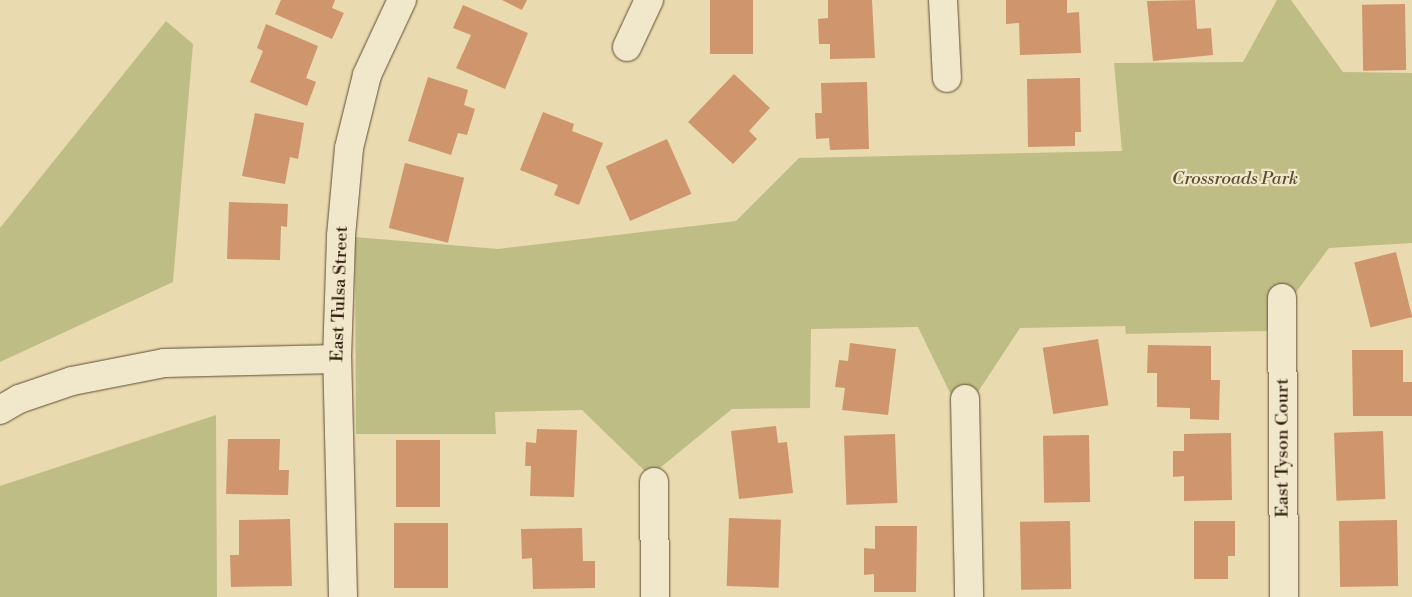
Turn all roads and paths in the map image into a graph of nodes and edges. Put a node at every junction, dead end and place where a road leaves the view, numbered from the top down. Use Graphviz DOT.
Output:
graph roads {
  1 [pos="402,0"];
  2 [pos="649,0"];
  3 [pos="943,0"];
  4 [pos="627,47"];
  5 [pos="947,78"];
  6 [pos="1282,298"];
  7 [pos="337,359"];
  8 [pos="965,399"];
  9 [pos="0,410"];
  10 [pos="654,482"];
  11 [pos="343,597"];
  12 [pos="655,597"];
  13 [pos="969,597"];
  14 [pos="1284,597"];
  1 -- 7 [label="street, East Tulsa Street"];
  2 -- 4 [label="street"];
  3 -- 5 [label="street"];
  6 -- 14 [label="street, East Tyson Court"];
  7 -- 9 [label="street"];
  7 -- 11 [label="street, East Tulsa Street"];
  8 -- 13 [label="street"];
  10 -- 12 [label="street"];
}
